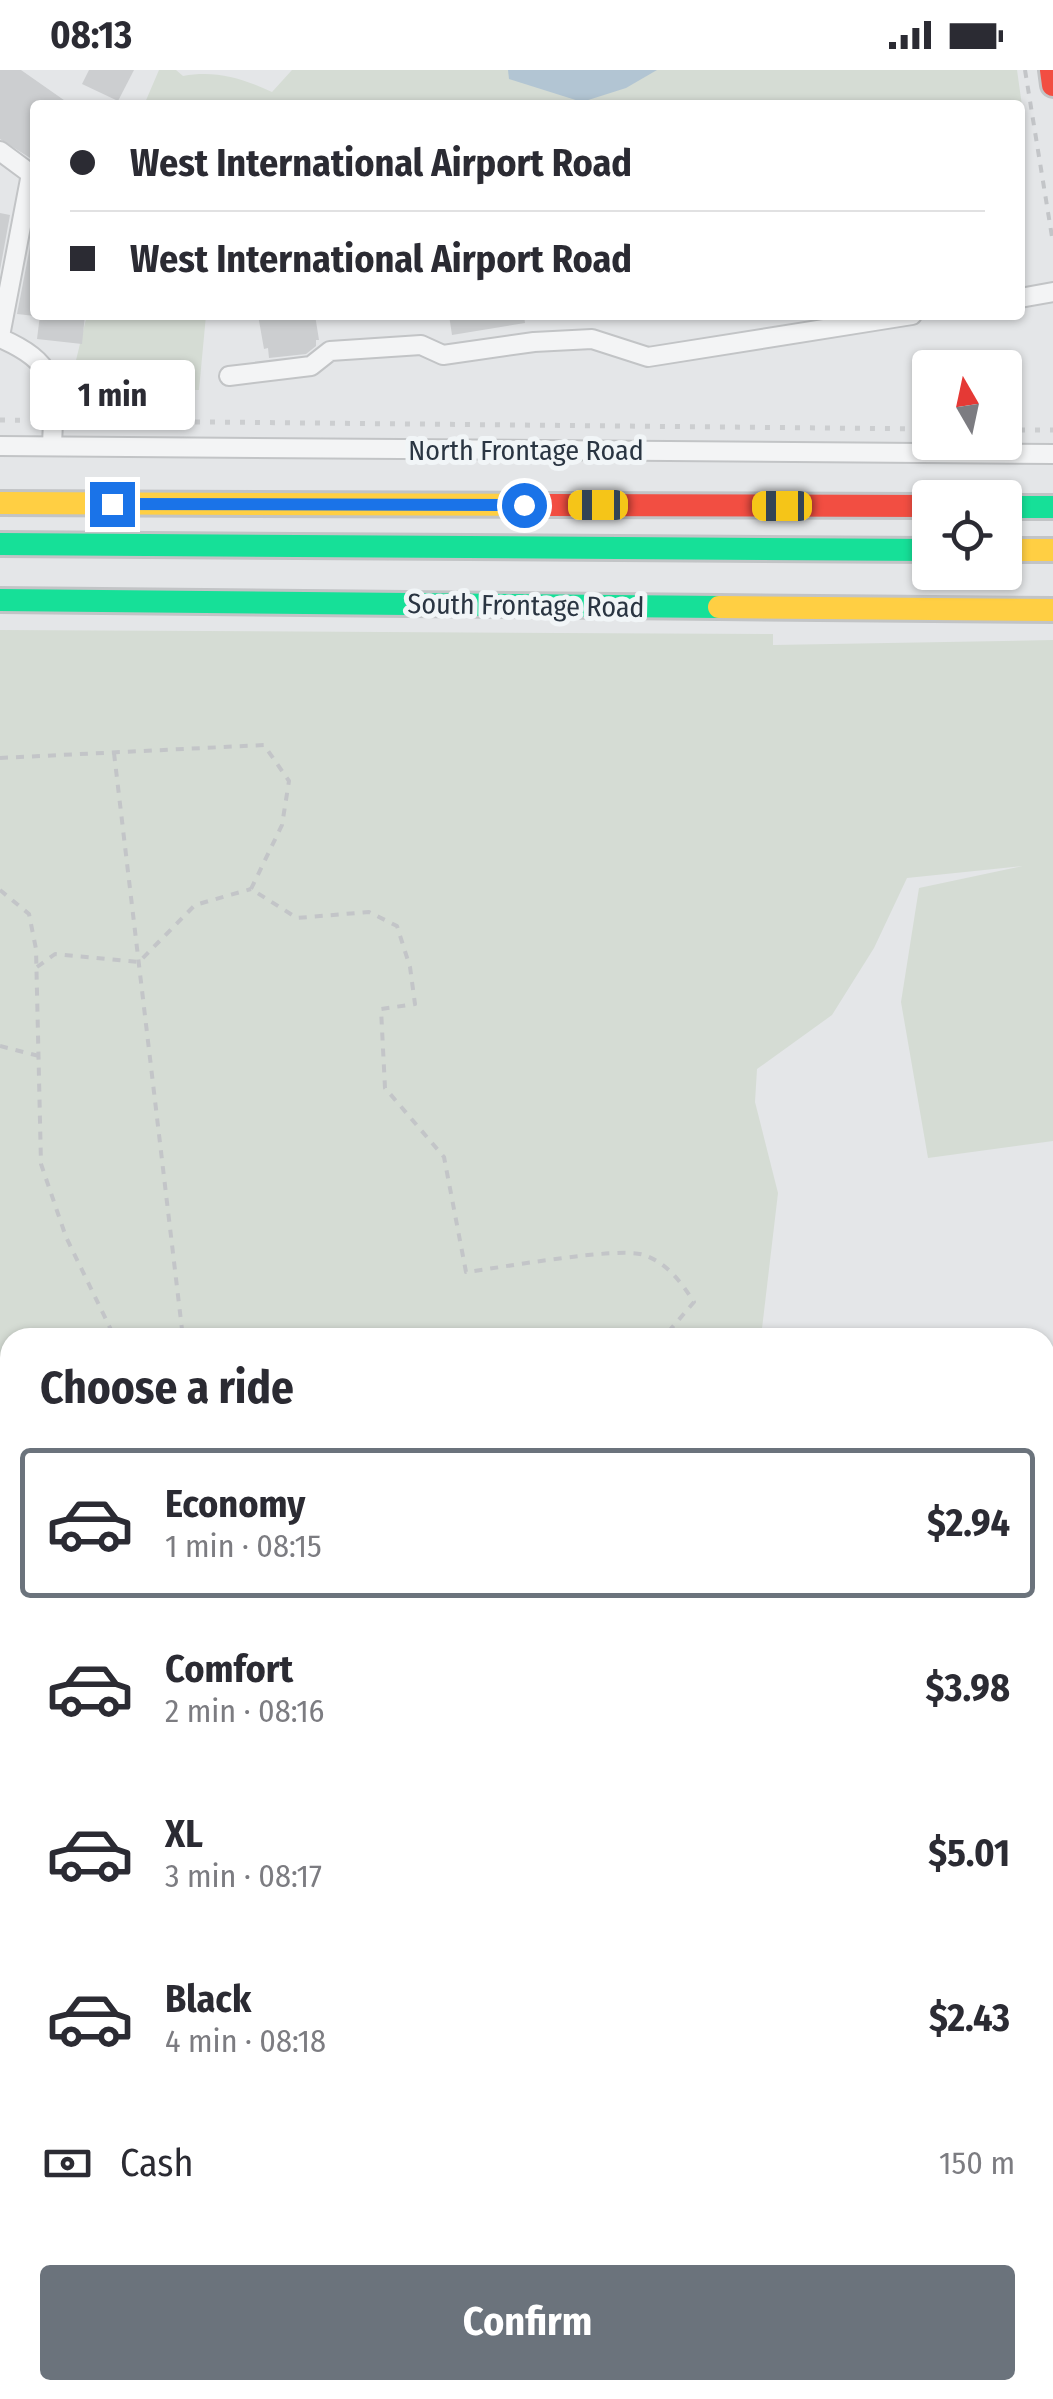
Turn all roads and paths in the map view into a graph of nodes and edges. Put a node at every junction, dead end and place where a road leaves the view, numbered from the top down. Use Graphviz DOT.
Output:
graph roads {
  1 [pos="1025,70"];
  2 [pos="1050,70"];
  3 [pos="1053,85"];
  4 [pos="0,151"];
  5 [pos="30,173"];
  6 [pos="30,179"];
  7 [pos="1053,243"];
  8 [pos="1053,292"];
  9 [pos="1025,297"];
  10 [pos="881,320"];
  11 [pos="0,337"];
  12 [pos="229,376"];
  13 [pos="0,446"];
  14 [pos="52,446"];
  15 [pos="1053,454"];
  16 [pos="0,503"];
  17 [pos="912,506"];
  18 [pos="1022,507"];
  19 [pos="1053,507"];
  20 [pos="0,544"];
  21 [pos="912,550"];
  22 [pos="1022,550"];
  23 [pos="1053,550"];
  24 [pos="0,600"];
  25 [pos="1053,610"];
  26 [pos="114,753"];
  27 [pos="0,758"];
  28 [pos="251,889"];
  29 [pos="0,890"];
  30 [pos="139,962"];
  31 [pos="37,966"];
  32 [pos="0,1046"];
  33 [pos="39,1056"];
  34 [pos="110,1328"];
  35 [pos="181,1328"];
  36 [pos="672,1328"];
  1 -- 7 [label="path"];
  2 -- 3 [label="main road"];
  4 -- 5 [label="street"];
  6 -- 11 [label="street"];
  8 -- 9 [label="street"];
  10 -- 12 [label="street"];
  11 -- 14 [label="street"];
  13 -- 14 [label="street, North Frontage Road"];
  14 -- 15 [label="street, North Frontage Road"];
  16 -- 17 [label="main road"];
  18 -- 19 [label="main road"];
  20 -- 21 [label="main road"];
  22 -- 23 [label="main road"];
  24 -- 25 [label="main road, South Frontage Road"];
  26 -- 27 [label="path"];
  26 -- 28 [label="path"];
  26 -- 30 [label="path"];
  28 -- 30 [label="path"];
  28 -- 36 [label="path"];
  29 -- 31 [label="path"];
  30 -- 31 [label="path"];
  30 -- 35 [label="path"];
  31 -- 33 [label="path"];
  32 -- 33 [label="path"];
  33 -- 34 [label="path"];
}
